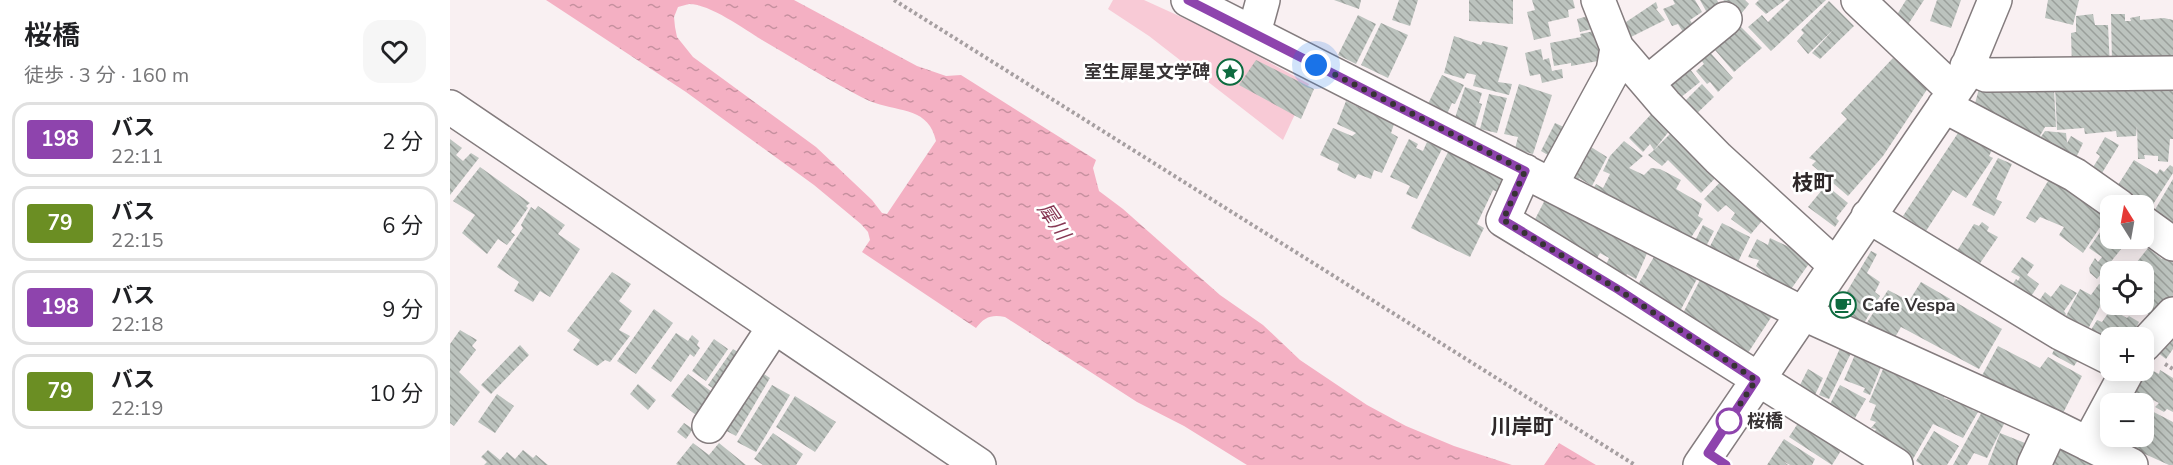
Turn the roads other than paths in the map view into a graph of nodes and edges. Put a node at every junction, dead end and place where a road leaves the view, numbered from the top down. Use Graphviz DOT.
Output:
graph roads {
  1 [pos="1188,0"];
  2 [pos="1263,0"];
  3 [pos="1598,0"];
  4 [pos="1858,0"];
  5 [pos="1995,0"];
  6 [pos="1725,19"];
  7 [pos="1254,33"];
  8 [pos="1617,48"];
  9 [pos="2173,73"];
  10 [pos="1647,83"];
  11 [pos="1955,87"];
  12 [pos="450,107"];
  13 [pos="1538,178"];
  14 [pos="2103,195"];
  15 [pos="1868,216"];
  16 [pos="2154,230"];
  17 [pos="2173,244"];
  18 [pos="1835,265"];
  19 [pos="1802,314"];
  20 [pos="2173,314"];
  21 [pos="774,327"];
  22 [pos="2154,334"];
  23 [pos="2100,353"];
  24 [pos="1756,380"];
  25 [pos="2122,381"];
  26 [pos="709,426"];
  27 [pos="2052,426"];
  28 [pos="2088,444"];
  29 [pos="1711,461"];
  30 [pos="979,465"];
  31 [pos="1896,465"];
  32 [pos="2034,465"];
  33 [pos="2131,465"];
  1 -- 7 [label="street"];
  2 -- 7 [label="street"];
  3 -- 8 [label="street"];
  4 -- 11 [label="street"];
  5 -- 11 [label="street"];
  6 -- 10 [label="street"];
  7 -- 13 [label="street"];
  8 -- 10 [label="street"];
  8 -- 13 [label="street"];
  9 -- 11 [label="street"];
  10 -- 18 [label="street"];
  11 -- 14 [label="street"];
  11 -- 15 [label="street"];
  12 -- 21 [label="street"];
  13 -- 19 [label="street"];
  13 -- 24 [label="street"];
  15 -- 18 [label="street"];
  15 -- 23 [label="street"];
  16 -- 17 [label="street"];
  18 -- 19 [label="street"];
  19 -- 24 [label="street"];
  19 -- 27 [label="street"];
  20 -- 22 [label="street"];
  21 -- 26 [label="street"];
  21 -- 30 [label="street"];
  24 -- 29 [label="street"];
  24 -- 31 [label="street"];
  25 -- 28 [label="street"];
  27 -- 28 [label="street"];
  27 -- 32 [label="street"];
  28 -- 33 [label="street"];
}
